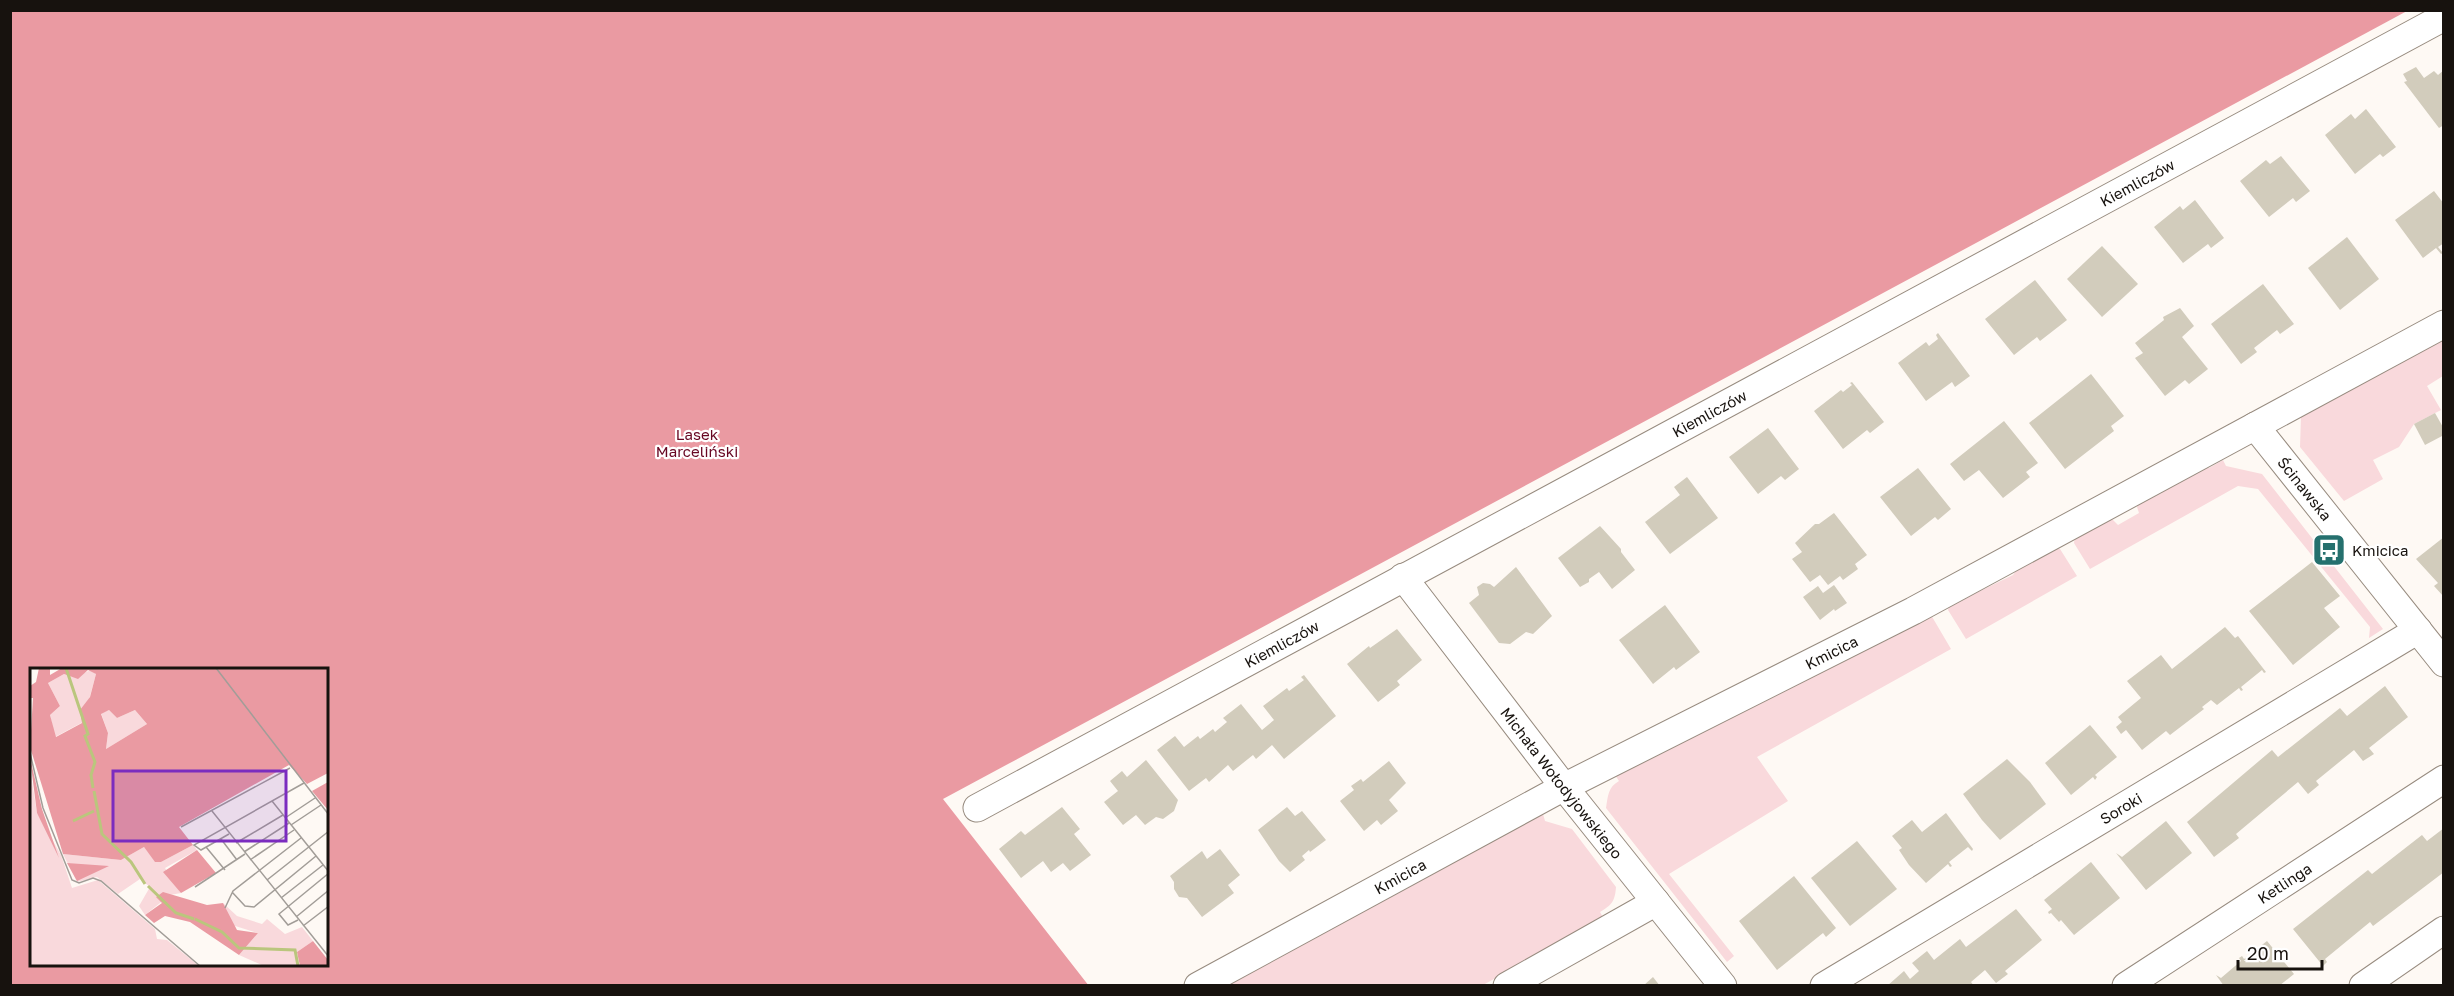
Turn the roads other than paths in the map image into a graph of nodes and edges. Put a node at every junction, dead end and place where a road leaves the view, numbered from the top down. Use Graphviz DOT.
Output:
graph roads {
  1 [pos="2444,17"];
  2 [pos="2444,324"];
  3 [pos="2255,426"];
  4 [pos="1403,577"];
  5 [pos="2418,630"];
  6 [pos="2444,663"];
  7 [pos="2444,779"];
  8 [pos="1564,787"];
  9 [pos="977,807"];
  10 [pos="1656,902"];
  11 [pos="2444,930"];
  12 [pos="1541,978"];
  13 [pos="1206,981"];
  14 [pos="1507,986"];
  15 [pos="1722,986"];
  16 [pos="1824,986"];
  17 [pos="2126,986"];
  18 [pos="2363,986"];
  1 -- 4 [label="street, Kiemliczów"];
  2 -- 3 [label="street, Kmicica"];
  3 -- 5 [label="street, Ścinawska"];
  3 -- 8 [label="street, Kmicica"];
  4 -- 8 [label="street, Michała Wołodyjowskiego"];
  4 -- 9 [label="street, Kiemliczów"];
  5 -- 6 [label="street, Ścinawska"];
  5 -- 16 [label="street, Soroki"];
  7 -- 17 [label="street, Ketlinga"];
  8 -- 10 [label="street, Michała Wołodyjowskiego"];
  8 -- 13 [label="street, Kmicica"];
  10 -- 12 [label="street"];
  10 -- 15 [label="street, Michała Wołodyjowskiego"];
  11 -- 18 [label="street"];
  12 -- 14 [label="street"];
}
